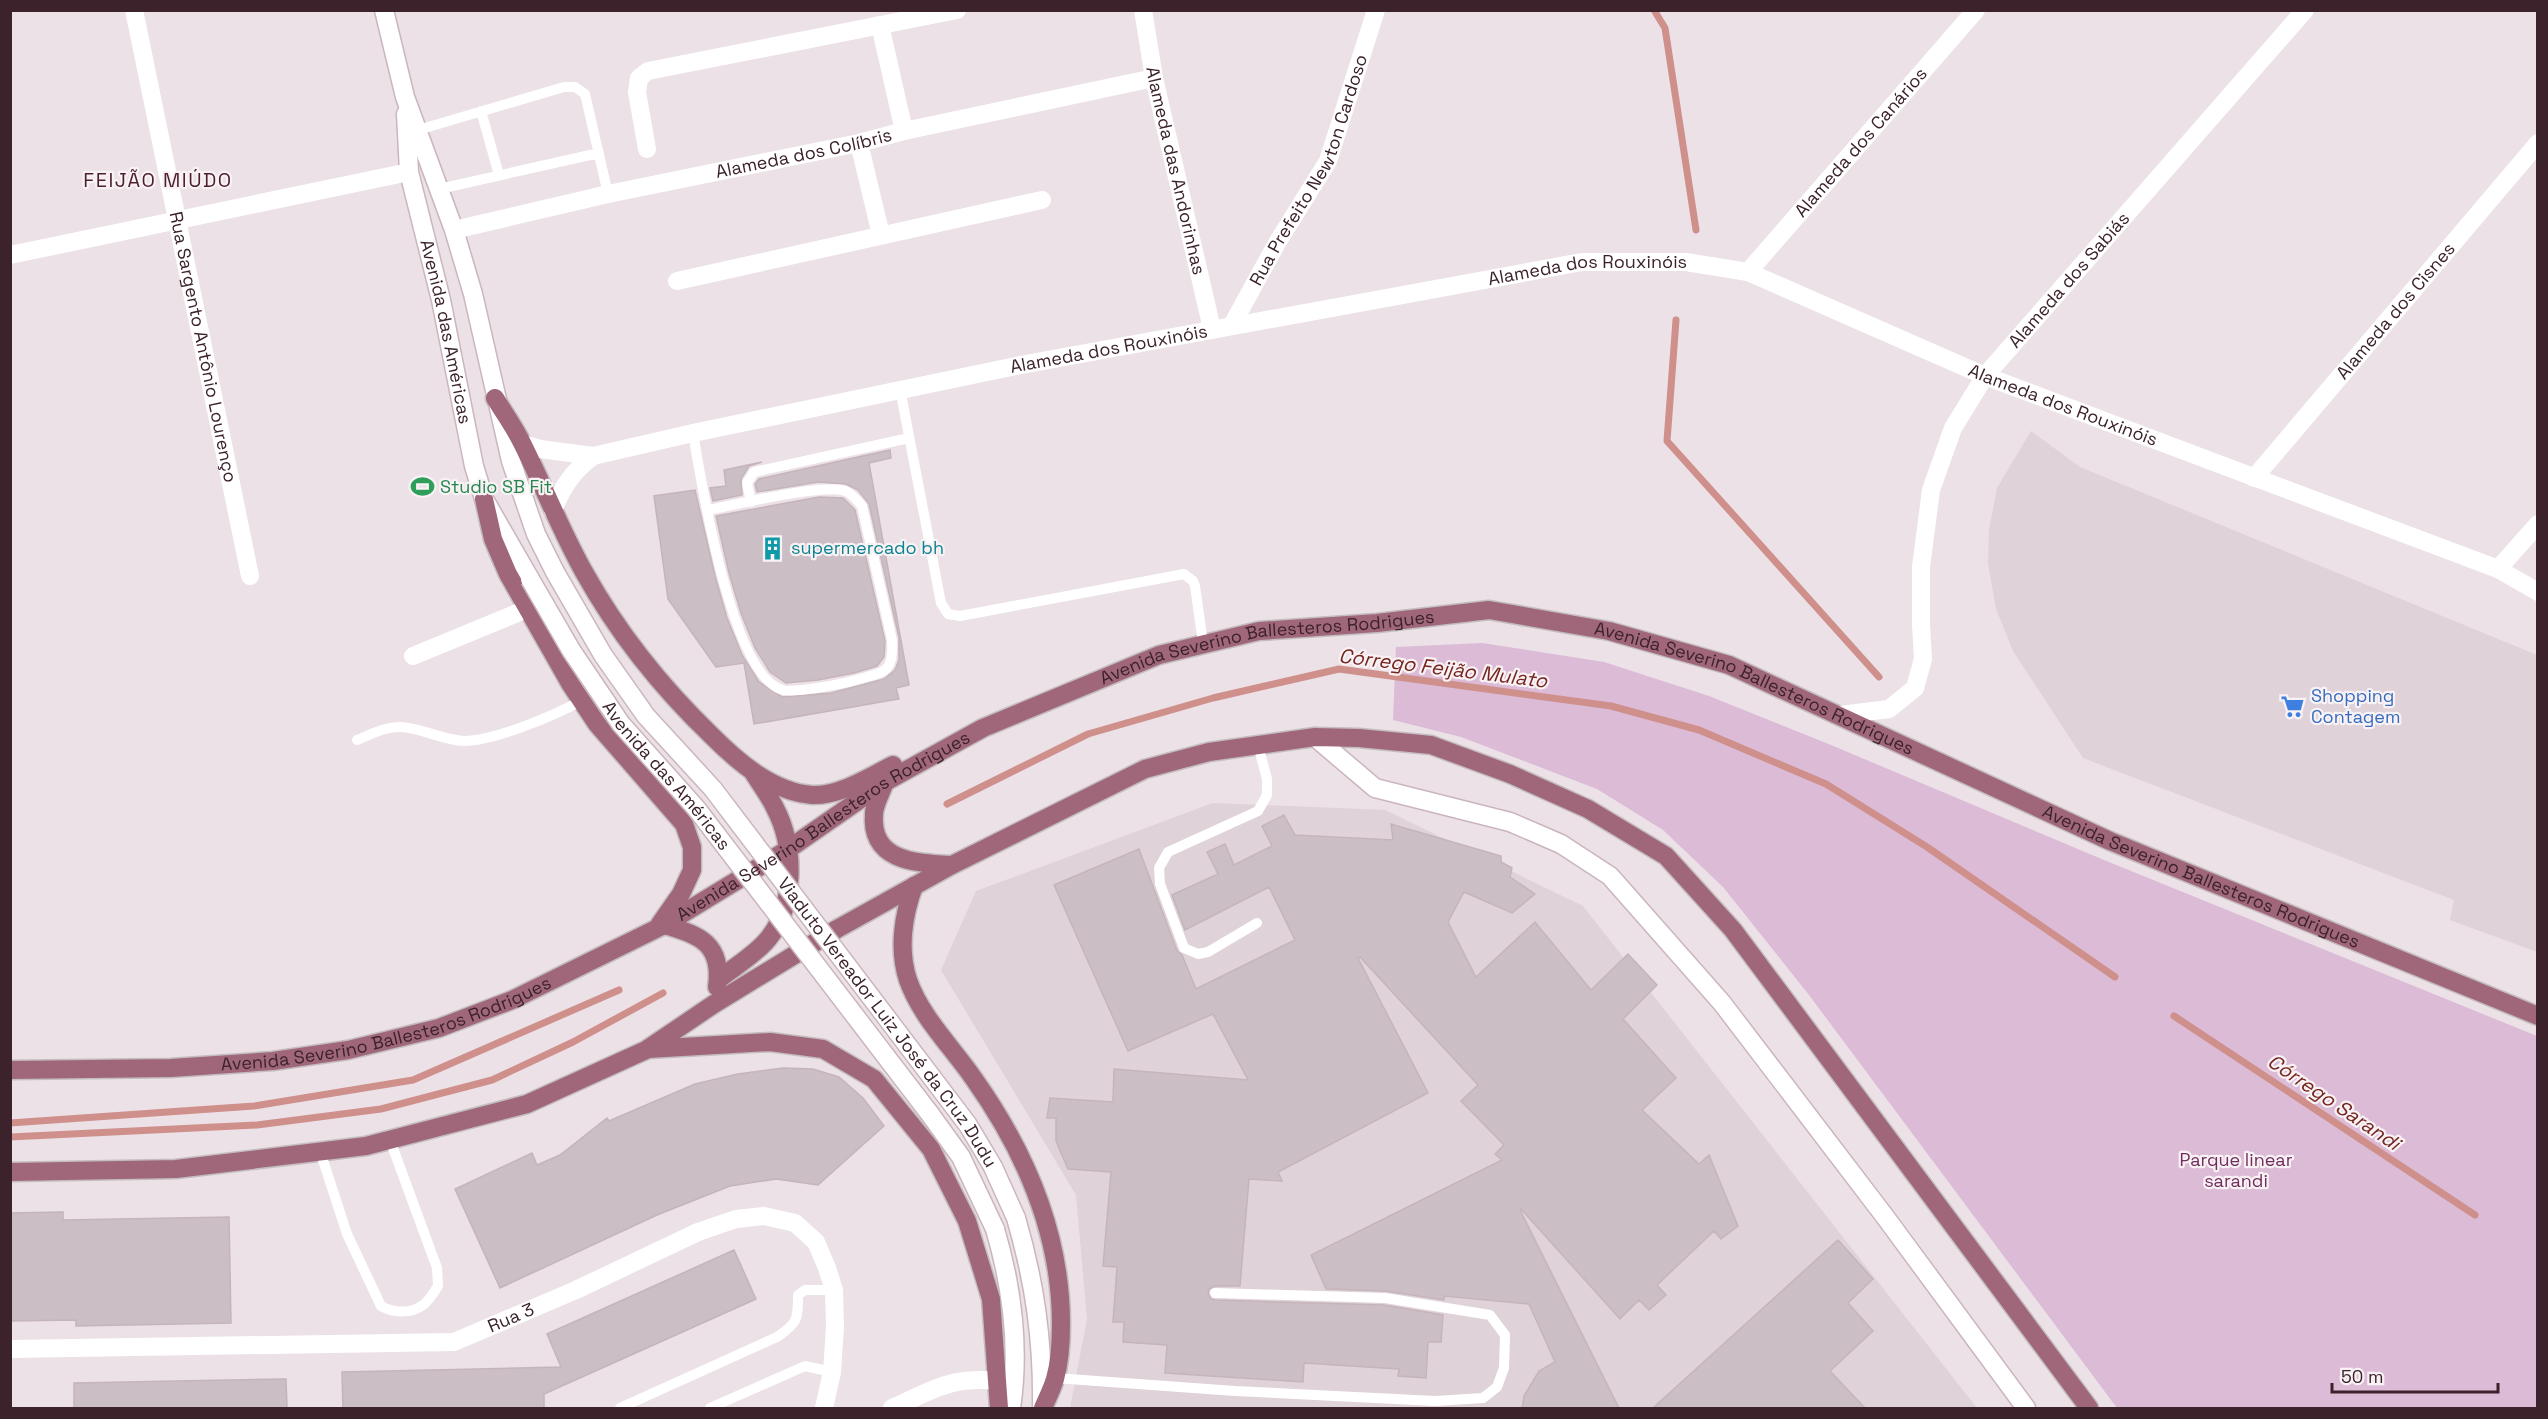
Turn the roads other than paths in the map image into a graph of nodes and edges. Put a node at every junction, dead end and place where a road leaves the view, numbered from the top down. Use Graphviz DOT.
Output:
graph roads {
  1 [pos="134,10"];
  2 [pos="384,10"];
  3 [pos="957,10"];
  4 [pos="1143,10"];
  5 [pos="1376,10"];
  6 [pos="1976,10"];
  7 [pos="2305,10"];
  8 [pos="880,25"];
  9 [pos="1154,78"];
  10 [pos="405,97"];
  11 [pos="482,111"];
  12 [pos="418,130"];
  13 [pos="904,131"];
  14 [pos="859,143"];
  15 [pos="2538,143"];
  16 [pos="647,149"];
  17 [pos="599,153"];
  18 [pos="409,172"];
  19 [pos="499,175"];
  20 [pos="439,189"];
  21 [pos="608,194"];
  22 [pos="1042,200"];
  23 [pos="178,219"];
  24 [pos="454,230"];
  25 [pos="881,235"];
  26 [pos="10,255"];
  27 [pos="1748,272"];
  28 [pos="677,281"];
  29 [pos="1232,325"];
  30 [pos="1212,329"];
  31 [pos="1985,376"];
  32 [pos="900,389"];
  33 [pos="495,398"];
  34 [pos="693,433"];
  35 [pos="909,438"];
  36 [pos="523,444"];
  37 [pos="593,456"];
  38 [pos="2254,478"];
  39 [pos="484,500"];
  40 [pos="751,502"];
  41 [pos="708,510"];
  42 [pos="553,511"];
  43 [pos="2538,524"];
  44 [pos="2498,569"];
  45 [pos="555,572"];
  46 [pos="250,576"];
  47 [pos="2538,592"];
  48 [pos="527,609"];
  49 [pos="1203,643"];
  50 [pos="413,656"];
  51 [pos="581,701"];
  52 [pos="1840,715"];
  53 [pos="983,728"];
  54 [pos="1315,737"];
  55 [pos="357,740"];
  56 [pos="1258,745"];
  57 [pos="753,772"];
  58 [pos="885,782"];
  59 [pos="787,850"];
  60 [pos="952,865"];
  61 [pos="914,886"];
  62 [pos="1257,923"];
  63 [pos="660,927"];
  64 [pos="718,980"];
  65 [pos="714,1004"];
  66 [pos="2538,1016"];
  67 [pos="646,1050"];
  68 [pos="10,1070"];
  69 [pos="390,1140"];
  70 [pos="320,1151"];
  71 [pos="10,1172"];
  72 [pos="834,1290"];
  73 [pos="1215,1293"];
  74 [pos="10,1349"];
  75 [pos="832,1372"];
  76 [pos="1055,1378"];
  77 [pos="998,1381"];
  78 [pos="620,1408"];
  79 [pos="710,1408"];
  80 [pos="824,1408"];
  81 [pos="892,1408"];
  82 [pos="999,1408"];
  83 [pos="1011,1408"];
  84 [pos="1043,1408"];
  85 [pos="2026,1408"];
  86 [pos="2088,1408"];
  1 -- 23 [label="street, Rua Sargento Antônio Lourenço"];
  2 -- 10 [label="street, Avenida das Américas"];
  3 -- 8 [label="street"];
  4 -- 9 [label="street, Alameda das Andorinhas"];
  5 -- 29 [label="street, Rua Prefeito Newton Cardoso"];
  6 -- 27 [label="street, Alameda dos Canários"];
  7 -- 31 [label="street, Alameda dos Sabiás"];
  8 -- 13 [label="street"];
  8 -- 16 [label="street"];
  9 -- 13 [label="street, Alameda dos Colíbris"];
  9 -- 30 [label="street, Alameda das Andorinhas"];
  10 -- 12 [label="street, Avenida das Américas"];
  10 -- 18 [label="street, Avenida das Américas"];
  11 -- 12 [label="lane"];
  11 -- 17 [label="lane"];
  11 -- 19 [label="lane"];
  12 -- 20 [label="street, Avenida das Américas"];
  13 -- 14 [label="street, Alameda dos Colíbris"];
  14 -- 21 [label="street, Alameda dos Colíbris"];
  14 -- 25 [label="street"];
  15 -- 38 [label="street, Alameda dos Cisnes"];
  17 -- 19 [label="lane"];
  17 -- 21 [label="lane"];
  18 -- 23 [label="street"];
  18 -- 39 [label="street, Avenida das Américas"];
  19 -- 20 [label="lane"];
  20 -- 24 [label="street, Avenida das Américas"];
  21 -- 24 [label="street, Alameda dos Colíbris"];
  22 -- 25 [label="street"];
  23 -- 26 [label="street"];
  23 -- 46 [label="street, Rua Sargento Antônio Lourenço"];
  24 -- 33 [label="street, Avenida das Américas"];
  25 -- 28 [label="street"];
  27 -- 29 [label="street, Alameda dos Rouxinóis"];
  27 -- 31 [label="street, Alameda dos Rouxinóis"];
  29 -- 30 [label="street, Alameda dos Rouxinóis"];
  30 -- 32 [label="street, Alameda dos Rouxinóis"];
  31 -- 38 [label="street, Alameda dos Rouxinóis"];
  31 -- 52 [label="street, Alameda dos Sabiás"];
  32 -- 34 [label="street, Alameda dos Rouxinóis"];
  32 -- 35 [label="lane"];
  33 -- 36 [label="main road"];
  33 -- 45 [label="street, Avenida das Américas"];
  34 -- 37 [label="street, Alameda dos Rouxinóis"];
  34 -- 41 [label="lane"];
  35 -- 40 [label="lane"];
  35 -- 49 [label="lane"];
  36 -- 37 [label="street, Alameda dos Rouxinóis"];
  36 -- 42 [label="main road"];
  37 -- 42 [label="street, Alameda dos Rouxinóis"];
  38 -- 44 [label="street, Alameda dos Rouxinóis"];
  39 -- 48 [label="main road"];
  39 -- 83 [label="street, Avenida das Américas, bridge"];
  40 -- 41 [label="lane"];
  40 -- 41 [label="lane"];
  42 -- 57 [label="main road"];
  43 -- 44 [label="street"];
  44 -- 47 [label="street, Alameda dos Rouxinóis"];
  45 -- 84 [label="street, Viaduto Vereador Luiz José da Cruz Dudu, bridge"];
  48 -- 50 [label="street"];
  48 -- 51 [label="main road"];
  49 -- 52 [label="main road, Avenida Severino Ballesteros Rodrigues"];
  49 -- 53 [label="main road, Avenida Severino Ballesteros Rodrigues"];
  51 -- 55 [label="lane"];
  51 -- 63 [label="main road"];
  52 -- 66 [label="main road, Avenida Severino Ballesteros Rodrigues"];
  53 -- 57 [label="main road"];
  53 -- 58 [label="main road, Avenida Severino Ballesteros Rodrigues"];
  54 -- 56 [label="main road"];
  54 -- 85 [label="street"];
  54 -- 86 [label="main road"];
  56 -- 60 [label="main road"];
  56 -- 62 [label="lane"];
  57 -- 59 [label="main road"];
  58 -- 59 [label="main road, Avenida Severino Ballesteros Rodrigues"];
  58 -- 60 [label="main road"];
  59 -- 63 [label="main road, Avenida Severino Ballesteros Rodrigues"];
  59 -- 64 [label="main road"];
  60 -- 61 [label="main road"];
  61 -- 65 [label="main road"];
  61 -- 76 [label="main road"];
  63 -- 64 [label="main road"];
  63 -- 68 [label="main road, Avenida Severino Ballesteros Rodrigues"];
  64 -- 65 [label="main road"];
  65 -- 67 [label="main road"];
  67 -- 69 [label="main road"];
  67 -- 77 [label="main road"];
  69 -- 70 [label="main road"];
  69 -- 70 [label="lane"];
  70 -- 71 [label="main road"];
  72 -- 74 [label="street, Rua 3"];
  72 -- 75 [label="street, Rua 3"];
  72 -- 78 [label="lane"];
  73 -- 76 [label="lane"];
  75 -- 79 [label="lane"];
  75 -- 80 [label="street, Rua 3"];
  76 -- 84 [label="main road"];
  77 -- 81 [label="street"];
  77 -- 82 [label="main road"];
}
